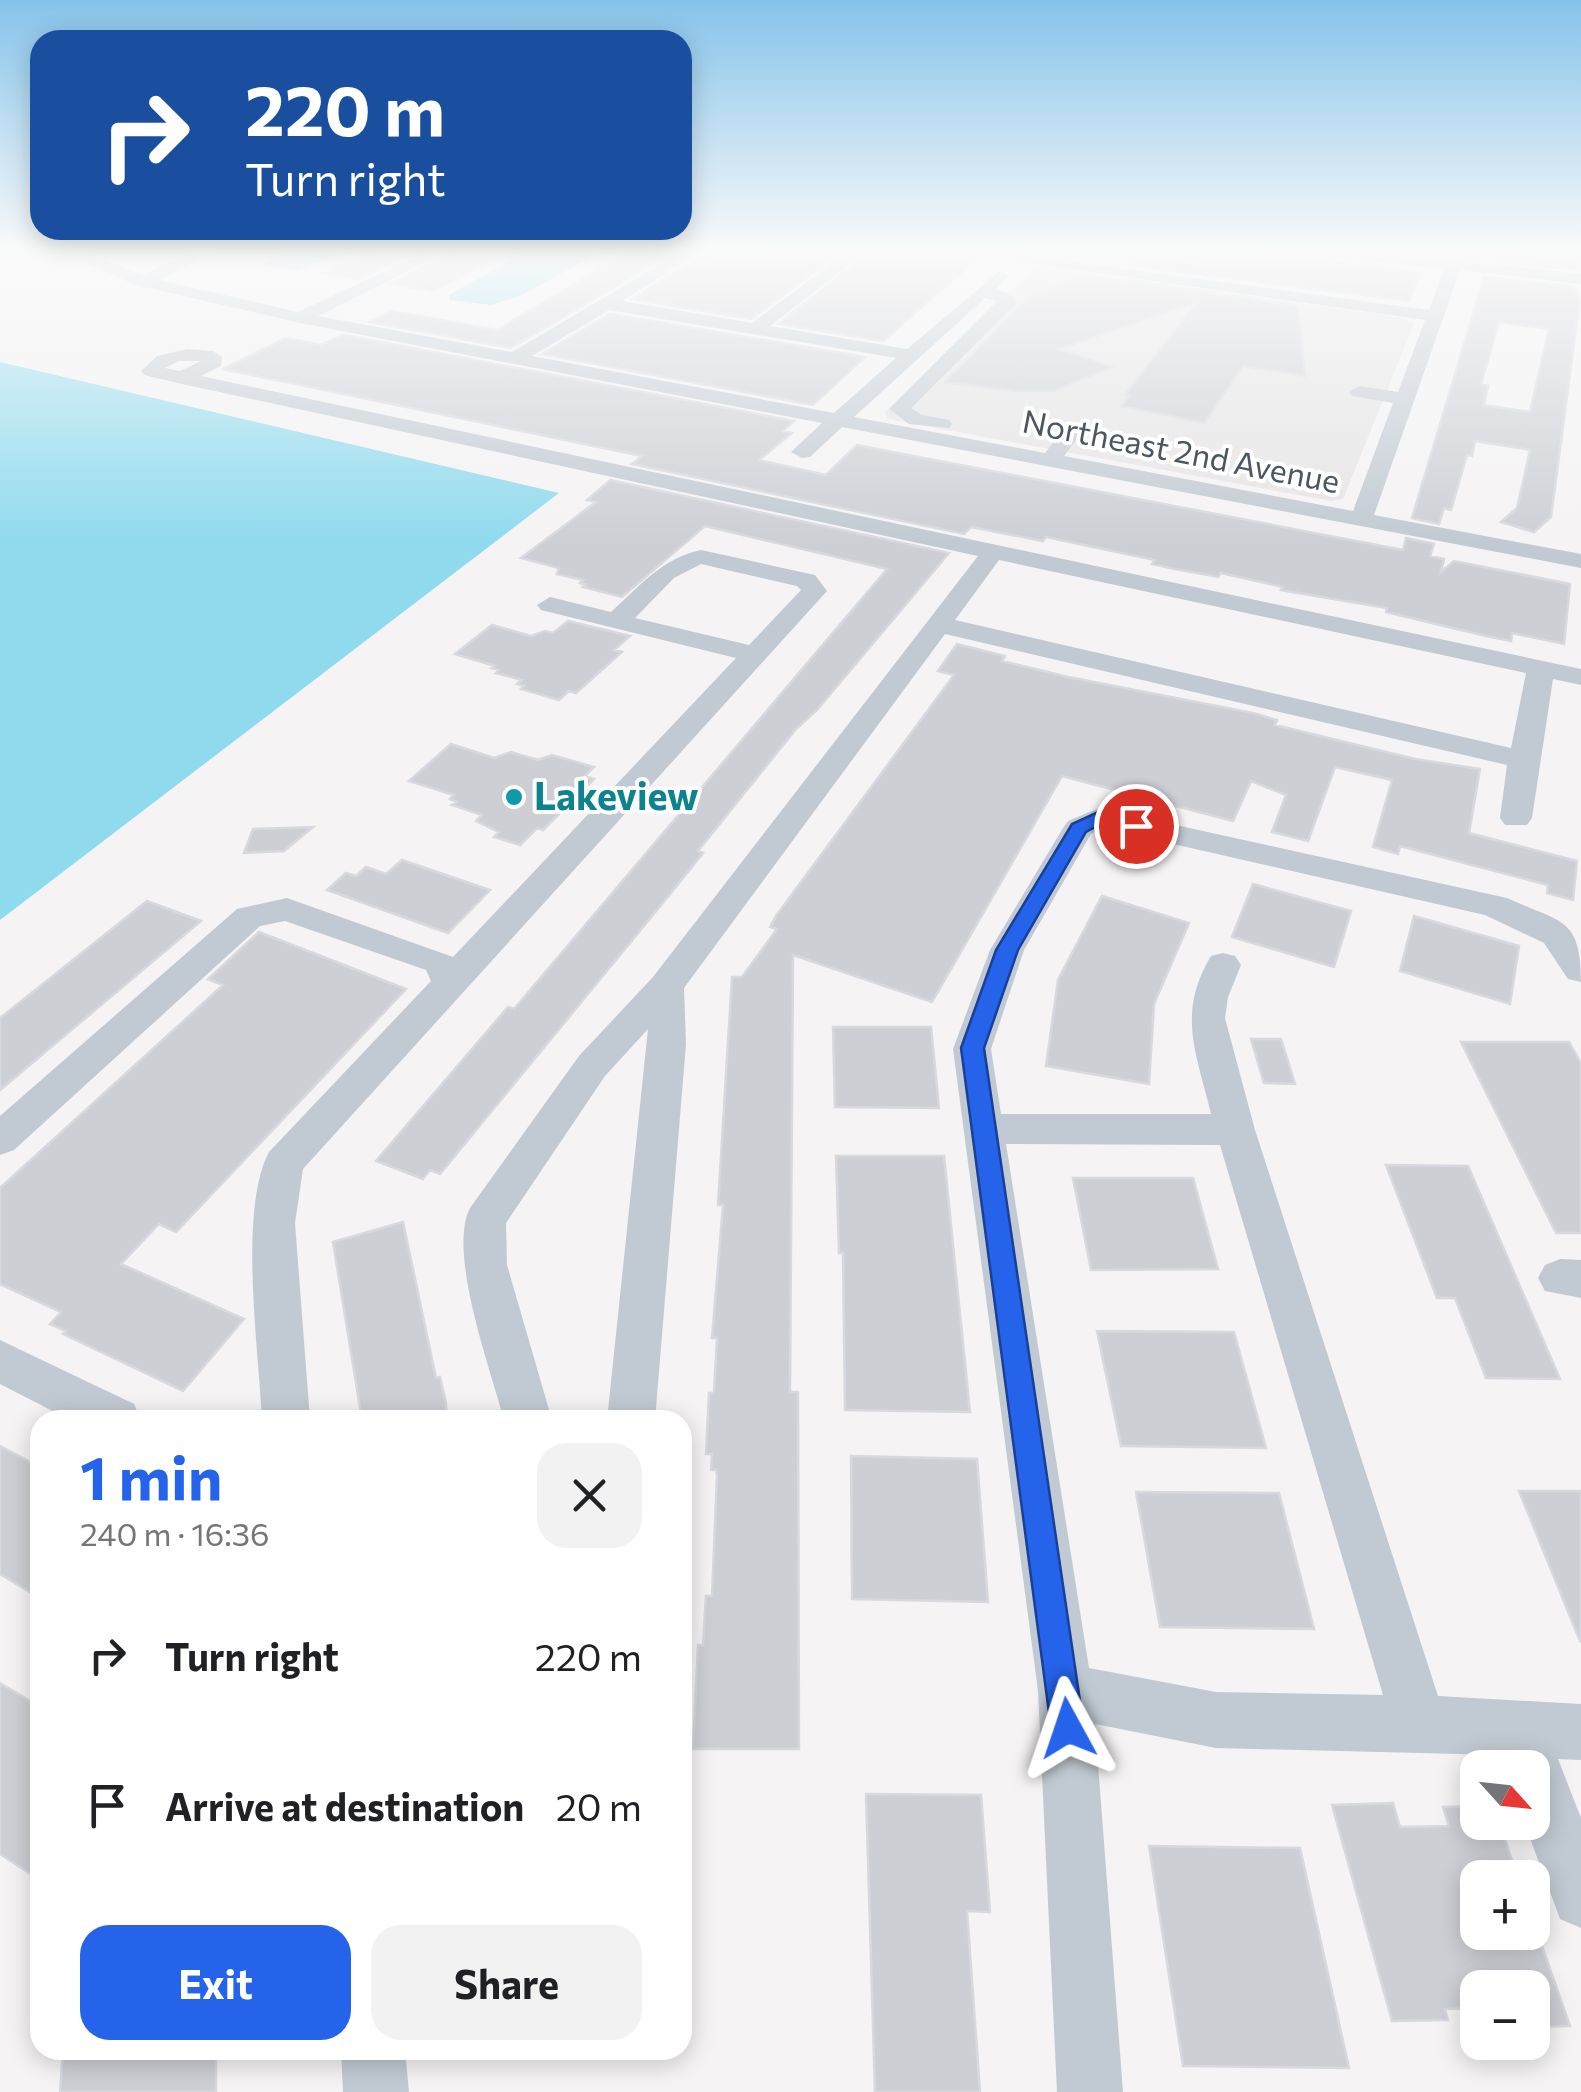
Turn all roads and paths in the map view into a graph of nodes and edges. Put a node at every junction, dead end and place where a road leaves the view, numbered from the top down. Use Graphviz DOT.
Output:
graph roads {
  1 [pos="460,349"];
  2 [pos="531,349"];
  3 [pos="872,349"];
  4 [pos="917,349"];
  5 [pos="961,349"];
  6 [pos="1422,349"];
  7 [pos="910,355"];
  8 [pos="514,359"];
  9 [pos="182,378"];
  10 [pos="1359,392"];
  11 [pos="1404,399"];
  12 [pos="837,421"];
  13 [pos="1072,433"];
  14 [pos="802,452"];
  15 [pos="1016,454"];
  16 [pos="1050,461"];
  17 [pos="1362,519"];
  18 [pos="993,552"];
  19 [pos="1581,561"];
  20 [pos="550,605"];
  21 [pos="616,622"];
  22 [pos="938,624"];
  23 [pos="756,655"];
  24 [pos="1541,669"];
  25 [pos="1581,678"];
  26 [pos="1524,760"];
  27 [pos="1516,818"];
  28 [pos="1223,965"];
  29 [pos="1581,970"];
  30 [pos="451,984"];
  31 [pos="666,986"];
  32 [pos="596,1062"];
  33 [pos="664,1078"];
  34 [pos="985,1129"];
  35 [pos="1236,1130"];
  36 [pos="0,1139"];
  37 [pos="0,1361"];
  38 [pos="97,1410"];
  39 [pos="285,1410"];
  40 [pos="525,1410"];
  41 [pos="632,1410"];
  42 [pos="1065,1692"];
  43 [pos="1418,1724"];
  44 [pos="1519,1729"];
  45 [pos="1581,1732"];
  46 [pos="1581,1898"];
  47 [pos="374,2060"];
  48 [pos="376,2092"];
  49 [pos="1090,2092"];
  1 -- 8 [label="street, Northeast 2nd Avenue"];
  2 -- 8 [label="street"];
  3 -- 7 [label="street"];
  4 -- 7 [label="street"];
  5 -- 15 [label="street"];
  6 -- 11 [label="street"];
  7 -- 12 [label="street"];
  8 -- 12 [label="street, Northeast 2nd Avenue"];
  9 -- 18 [label="street"];
  10 -- 11 [label="street"];
  11 -- 17 [label="street"];
  12 -- 14 [label="street"];
  12 -- 15 [label="street, Northeast 2nd Avenue"];
  13 -- 16 [label="street"];
  15 -- 16 [label="street, Northeast 2nd Avenue"];
  16 -- 17 [label="street, Northeast 2nd Avenue"];
  17 -- 19 [label="street, Northeast 2nd Avenue"];
  18 -- 22 [label="street"];
  18 -- 24 [label="street"];
  20 -- 21 [label="street"];
  21 -- 23 [label="street"];
  21 -- 23 [label="street"];
  22 -- 26 [label="street"];
  22 -- 31 [label="street"];
  23 -- 30 [label="street"];
  24 -- 25 [label="street"];
  24 -- 26 [label="street"];
  26 -- 27 [label="street"];
  28 -- 35 [label="street"];
  29 -- 34 [label="street"];
  30 -- 36 [label="street"];
  30 -- 39 [label="street"];
  31 -- 32 [label="street"];
  31 -- 33 [label="street"];
  32 -- 33 [label="street"];
  32 -- 40 [label="street"];
  33 -- 41 [label="street"];
  34 -- 35 [label="street"];
  34 -- 42 [label="street"];
  35 -- 43 [label="street"];
  37 -- 38 [label="street"];
  42 -- 43 [label="street"];
  42 -- 49 [label="street"];
  43 -- 44 [label="street"];
  44 -- 45 [label="street"];
  44 -- 46 [label="street"];
  47 -- 48 [label="street"];
}
